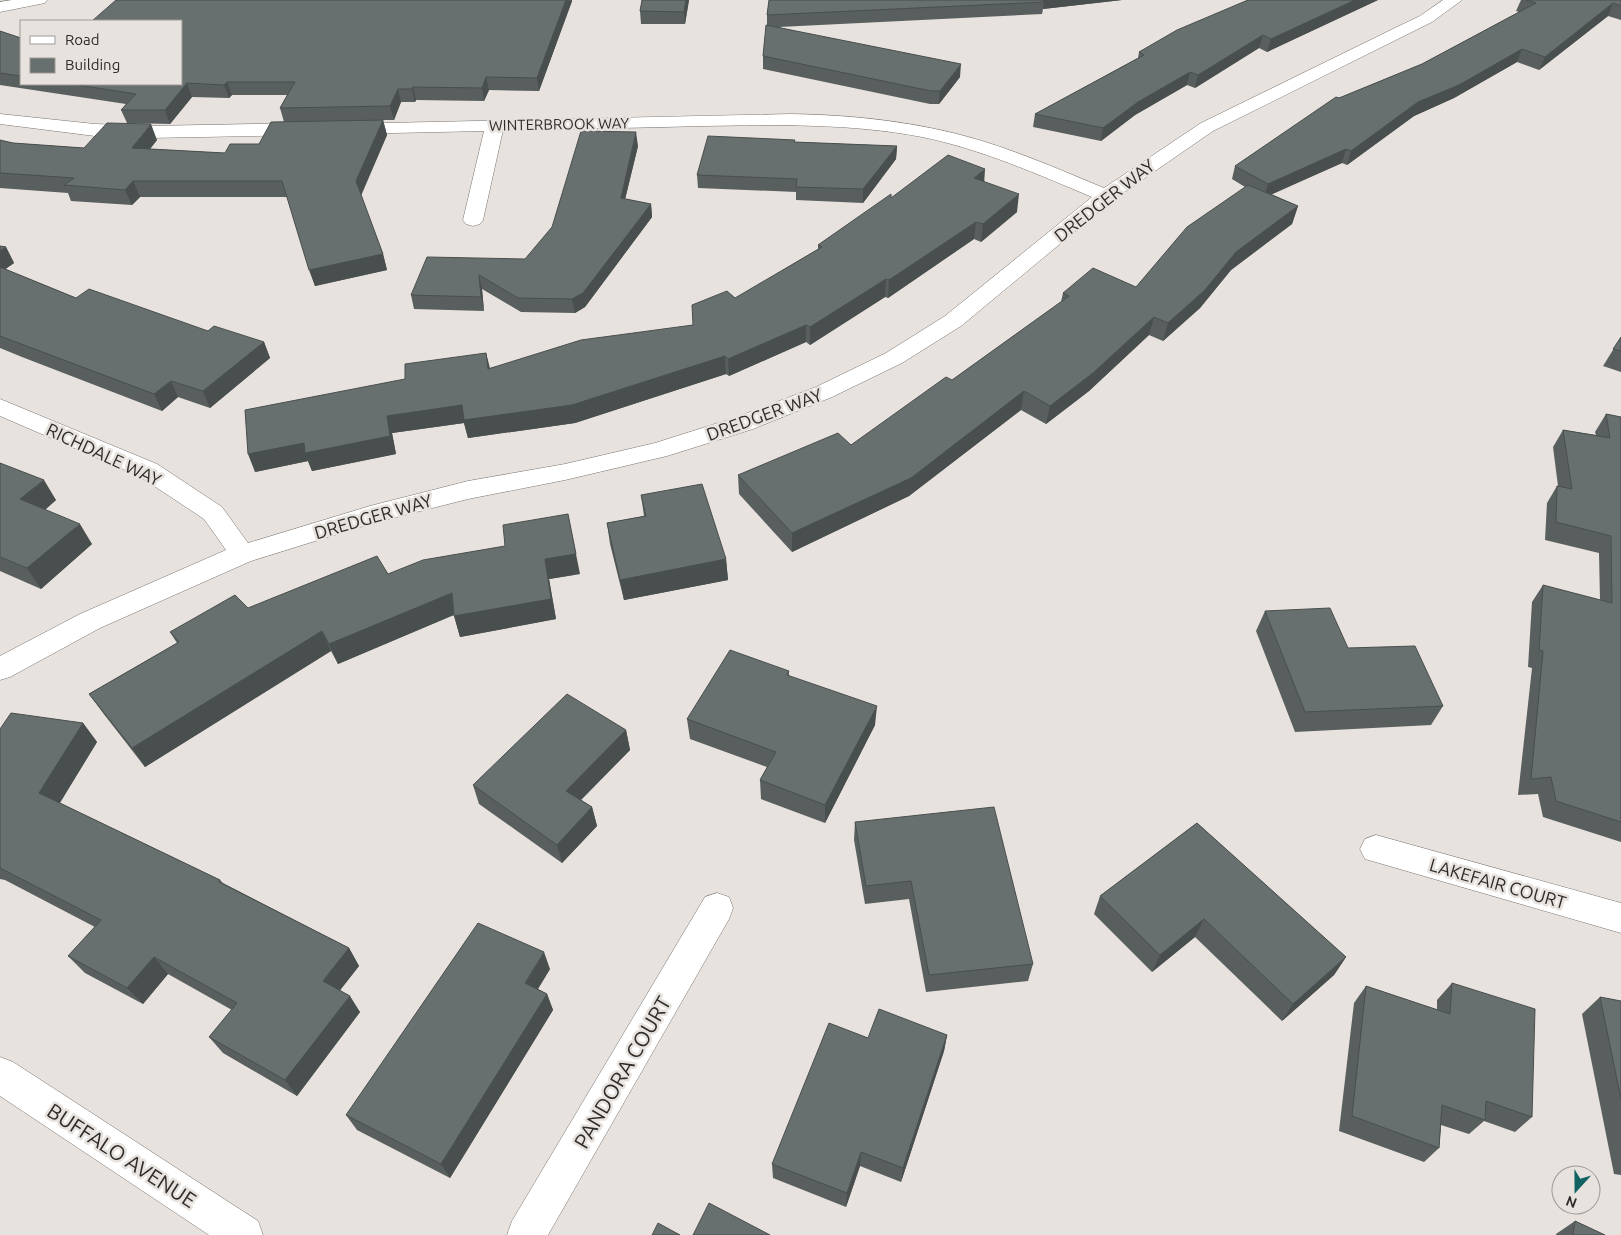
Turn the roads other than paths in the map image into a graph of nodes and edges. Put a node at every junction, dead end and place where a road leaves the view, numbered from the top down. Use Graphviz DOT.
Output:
graph roads {
  1 [pos="39,0"];
  2 [pos="1454,0"];
  3 [pos="0,7"];
  4 [pos="0,119"];
  5 [pos="495,125"];
  6 [pos="1106,196"];
  7 [pos="473,220"];
  8 [pos="0,407"];
  9 [pos="242,554"];
  10 [pos="0,669"];
  11 [pos="1376,848"];
  12 [pos="717,908"];
  13 [pos="1621,918"];
  14 [pos="0,1075"];
  15 [pos="244,1235"];
  16 [pos="526,1235"];
  1 -- 3 [label="street"];
  2 -- 6 [label="street, DREDGER WAY"];
  4 -- 5 [label="street, WINTERBROOK WAY"];
  5 -- 6 [label="street, WINTERBROOK WAY"];
  5 -- 7 [label="street"];
  6 -- 9 [label="street, DREDGER WAY"];
  8 -- 9 [label="street, RICHDALE WAY"];
  9 -- 10 [label="street, DREDGER WAY"];
  11 -- 13 [label="street, LAKEFAIR COURT"];
  12 -- 16 [label="street, PANDORA COURT"];
  14 -- 15 [label="street, BUFFALO AVENUE"];
}
